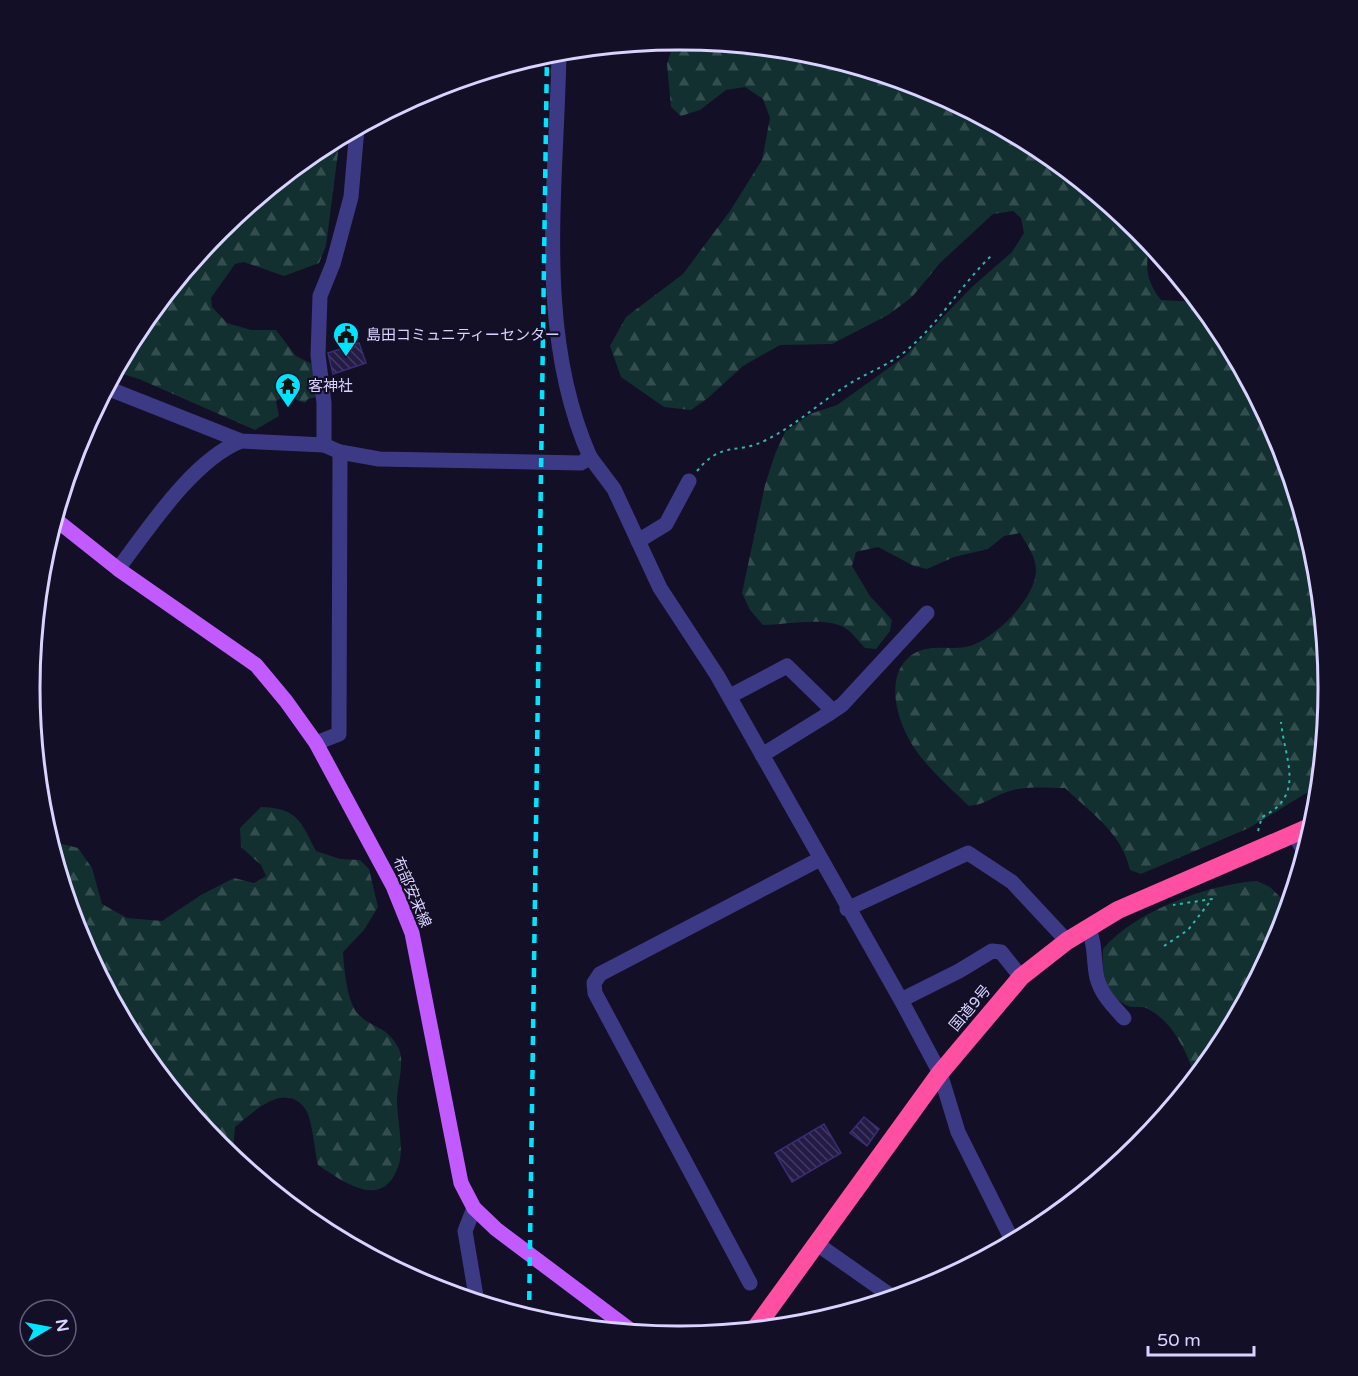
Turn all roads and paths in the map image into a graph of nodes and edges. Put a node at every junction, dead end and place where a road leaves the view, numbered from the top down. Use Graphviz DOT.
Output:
graph roads {
  1 [pos="560,61"];
  2 [pos="356,137"];
  3 [pos="991,256"];
  4 [pos="114,391"];
  5 [pos="241,441"];
  6 [pos="324,445"];
  7 [pos="340,452"];
  8 [pos="590,457"];
  9 [pos="689,481"];
  10 [pos="62,524"];
  11 [pos="638,541"];
  12 [pos="118,569"];
  13 [pos="927,613"];
  14 [pos="734,694"];
  15 [pos="833,711"];
  16 [pos="1281,722"];
  17 [pos="316,743"];
  18 [pos="762,755"];
  19 [pos="1301,831"];
  20 [pos="1294,834"];
  21 [pos="1299,842"];
  22 [pos="1263,847"];
  23 [pos="820,859"];
  24 [pos="1166,907"];
  25 [pos="847,909"];
  26 [pos="1088,927"];
  27 [pos="1067,941"];
  28 [pos="1164,946"];
  29 [pos="1021,977"];
  30 [pos="901,1000"];
  31 [pos="1124,1018"];
  32 [pos="940,1073"];
  33 [pos="474,1208"];
  34 [pos="1009,1234"];
  35 [pos="817,1244"];
  36 [pos="750,1283"];
  37 [pos="886,1292"];
  38 [pos="476,1293"];
  39 [pos="760,1321"];
  40 [pos="622,1324"];
  1 -- 8 [label="street"];
  2 -- 6 [label="street"];
  3 -- 9 [label="path"];
  4 -- 5 [label="street"];
  5 -- 6 [label="street"];
  5 -- 12 [label="street"];
  6 -- 7 [label="street"];
  7 -- 8 [label="street"];
  7 -- 17 [label="street"];
  8 -- 11 [label="street"];
  9 -- 11 [label="street"];
  10 -- 12 [label="main road, 布部安来線"];
  11 -- 18 [label="street"];
  12 -- 17 [label="main road, 布部安来線"];
  13 -- 15 [label="street"];
  14 -- 15 [label="street"];
  15 -- 18 [label="street"];
  16 -- 22 [label="path"];
  17 -- 33 [label="main road, 布部安来線"];
  18 -- 23 [label="street"];
  19 -- 20 [label="highway, 国道9号"];
  20 -- 21 [label="street"];
  20 -- 22 [label="highway, 国道9号"];
  22 -- 26 [label="highway, 国道9号"];
  23 -- 25 [label="street"];
  23 -- 36 [label="street"];
  24 -- 28 [label="path"];
  25 -- 27 [label="street"];
  25 -- 30 [label="street"];
  26 -- 27 [label="highway, 国道9号"];
  26 -- 31 [label="street"];
  27 -- 29 [label="highway, 国道9号"];
  29 -- 30 [label="street"];
  29 -- 32 [label="highway, 国道9号"];
  30 -- 32 [label="street"];
  32 -- 34 [label="street"];
  32 -- 35 [label="highway, 国道9号"];
  33 -- 38 [label="street"];
  33 -- 40 [label="main road, 布部安来線"];
  35 -- 37 [label="street"];
  35 -- 39 [label="highway, 国道9号"];
}
